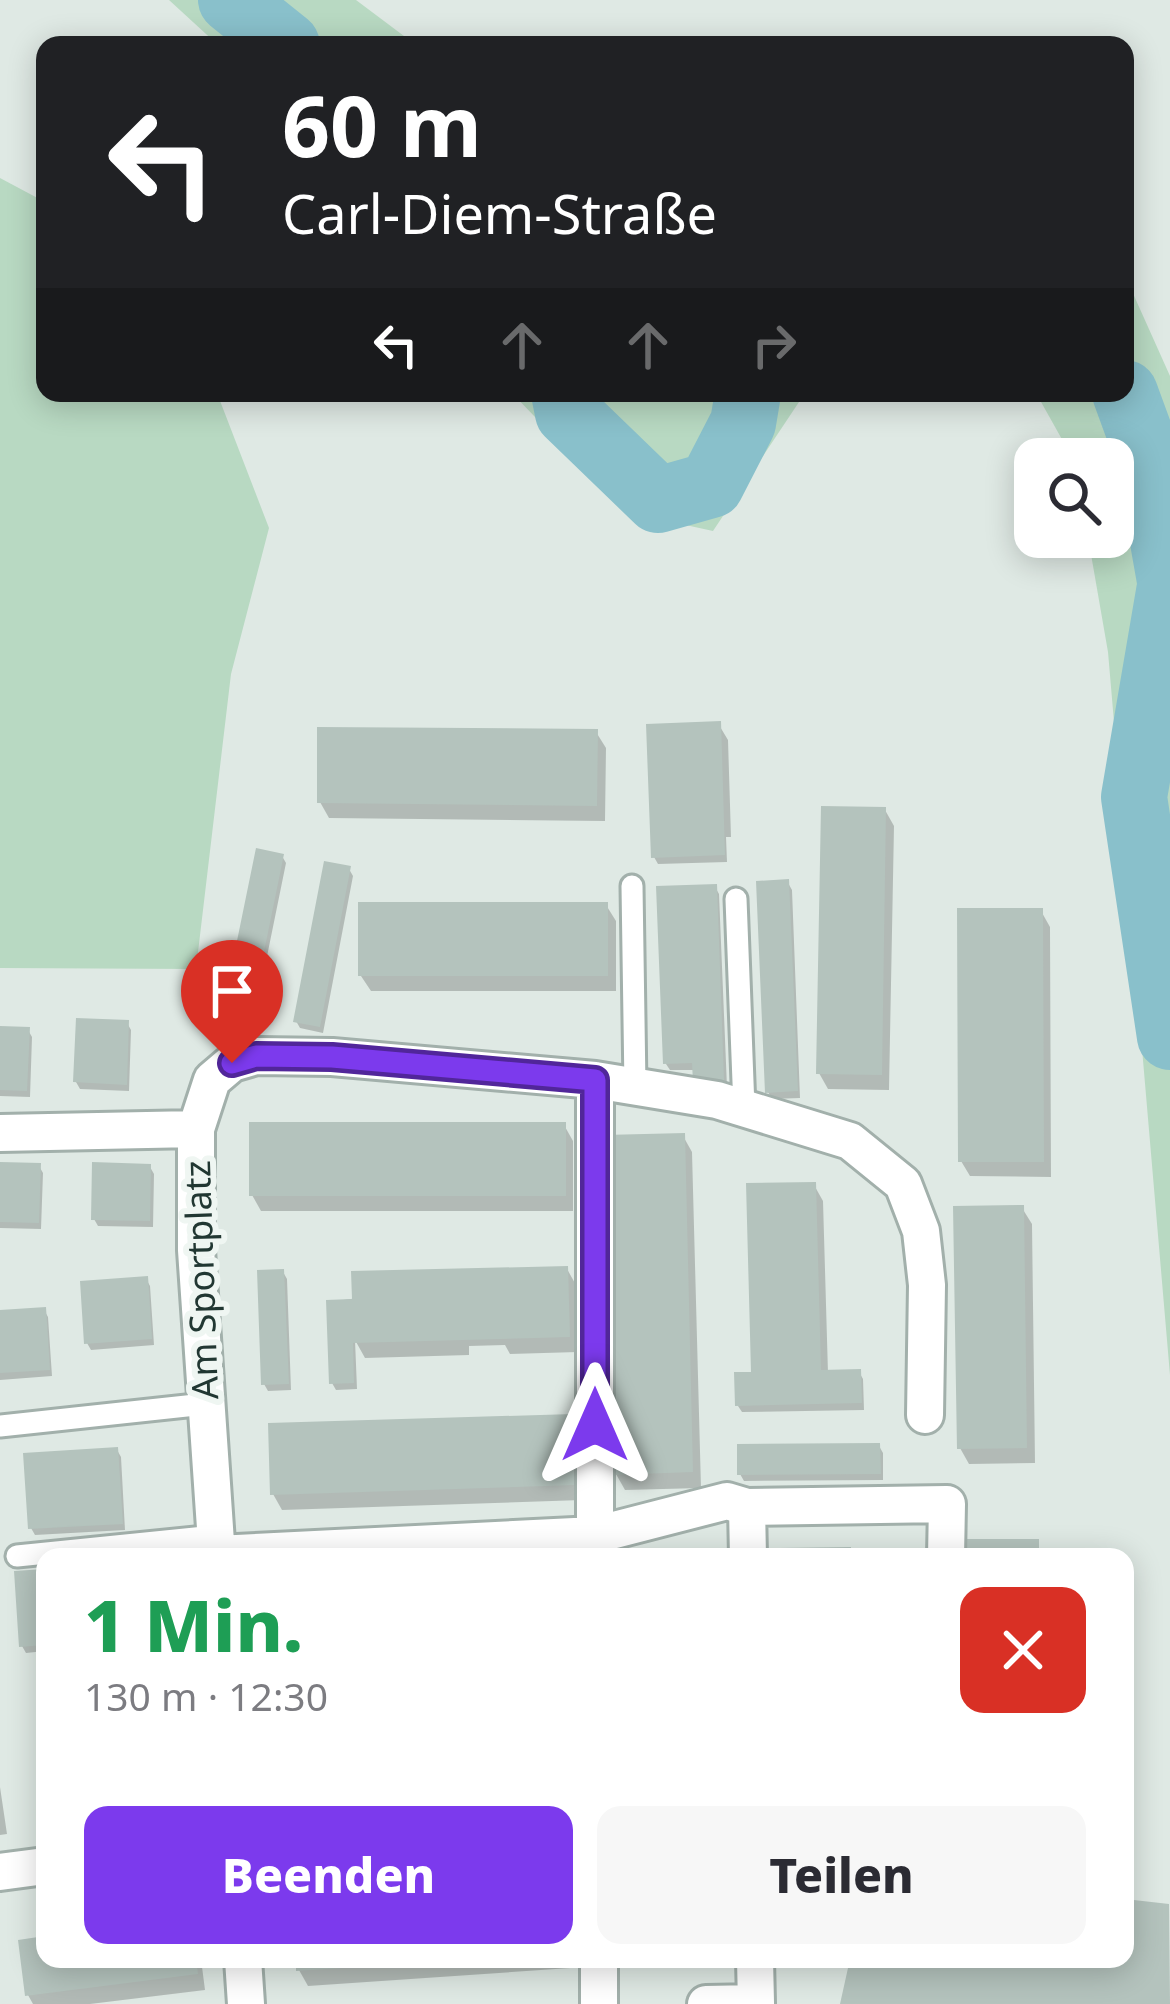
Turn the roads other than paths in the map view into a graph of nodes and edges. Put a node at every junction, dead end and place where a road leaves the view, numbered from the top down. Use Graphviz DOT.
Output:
graph roads {
  1 [pos="632,886"];
  2 [pos="736,899"];
  3 [pos="595,1080"];
  4 [pos="635,1087"];
  5 [pos="744,1108"];
  6 [pos="196,1129"];
  7 [pos="0,1132"];
  8 [pos="205,1404"];
  9 [pos="925,1414"];
  10 [pos="0,1426"];
  11 [pos="747,1507"];
  12 [pos="595,1546"];
  13 [pos="217,1548"];
  14 [pos="343,1548"];
  15 [pos="748,1548"];
  16 [pos="946,1548"];
  17 [pos="36,1555"];
  18 [pos="17,1556"];
  19 [pos="36,1867"];
  20 [pos="0,1872"];
  21 [pos="244,1968"];
  22 [pos="599,1968"];
  23 [pos="755,1968"];
  24 [pos="246,2004"];
  25 [pos="599,2004"];
  26 [pos="706,2004"];
  1 -- 4 [label="lane"];
  2 -- 5 [label="lane"];
  3 -- 4 [label="street"];
  3 -- 6 [label="street"];
  3 -- 12 [label="street"];
  4 -- 5 [label="street"];
  5 -- 9 [label="street"];
  6 -- 7 [label="street, Am Sportplatz"];
  6 -- 8 [label="street, Am Sportplatz"];
  8 -- 10 [label="lane"];
  8 -- 13 [label="street, Am Sportplatz"];
  11 -- 12 [label="street"];
  11 -- 15 [label="street"];
  11 -- 16 [label="street"];
  12 -- 14 [label="street"];
  17 -- 18 [label="lane"];
  19 -- 20 [label="street"];
  21 -- 24 [label="street"];
  22 -- 25 [label="street"];
  23 -- 26 [label="street"];
}
